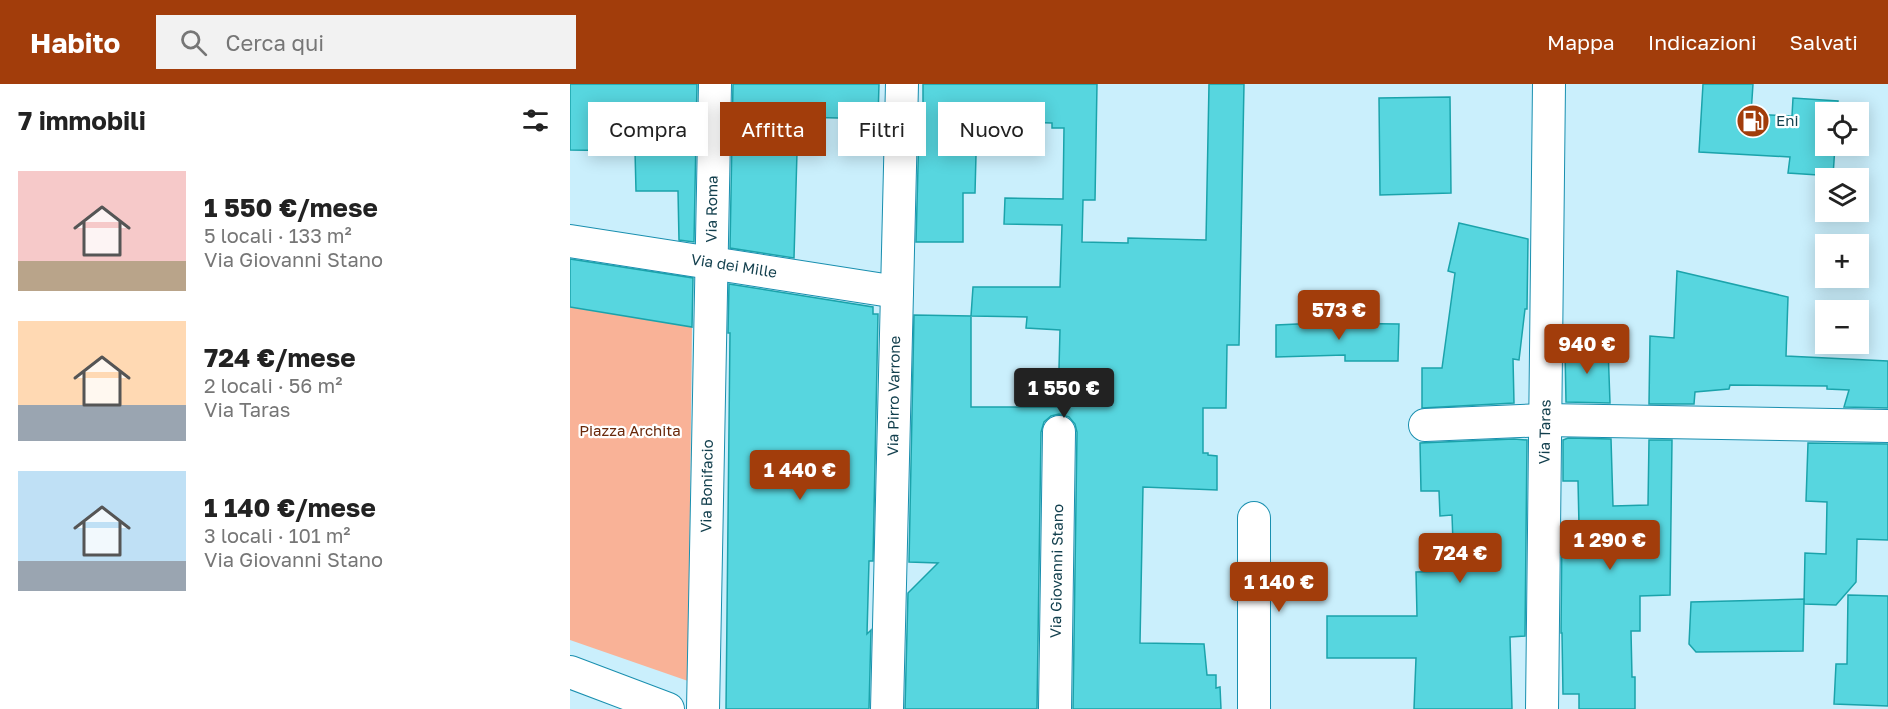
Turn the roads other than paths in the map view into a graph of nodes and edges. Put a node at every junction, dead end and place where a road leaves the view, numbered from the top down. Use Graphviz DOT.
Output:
graph roads {
  1 [pos="715,84"];
  2 [pos="902,84"];
  3 [pos="1550,84"];
  4 [pos="570,241"];
  5 [pos="711,263"];
  6 [pos="897,292"];
  7 [pos="1545,420"];
  8 [pos="1425,425"];
  9 [pos="1888,426"];
  10 [pos="1059,432"];
  11 [pos="1254,518"];
  12 [pos="570,672"];
  13 [pos="668,709"];
  14 [pos="703,709"];
  15 [pos="887,709"];
  16 [pos="1054,709"];
  17 [pos="1254,709"];
  18 [pos="1542,709"];
  1 -- 5 [label="street, Via Roma"];
  2 -- 6 [label="street, Via Pirro Varrone"];
  3 -- 7 [label="street, Via Taras"];
  4 -- 5 [label="street, Via dei Mille"];
  5 -- 6 [label="street, Via dei Mille"];
  5 -- 14 [label="street, Via Bonifacio"];
  6 -- 15 [label="street, Via Pirro Varrone"];
  7 -- 8 [label="street"];
  7 -- 9 [label="street"];
  7 -- 18 [label="street, Via Taras"];
  10 -- 16 [label="street, Via Giovanni Stano"];
  11 -- 17 [label="street"];
  12 -- 13 [label="street"];
}
